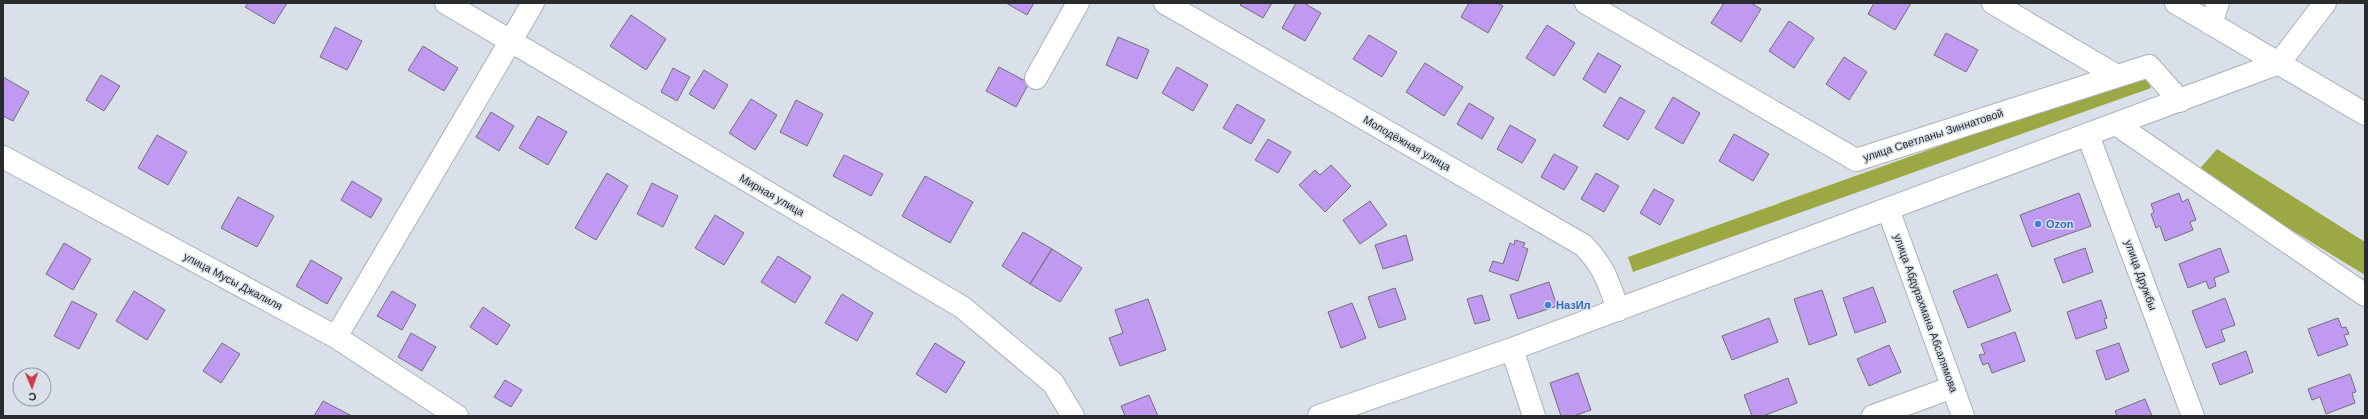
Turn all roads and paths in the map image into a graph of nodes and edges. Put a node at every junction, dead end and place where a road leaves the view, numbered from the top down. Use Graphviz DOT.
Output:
graph roads {
  1 [pos="446,3"];
  2 [pos="533,3"];
  3 [pos="1078,3"];
  4 [pos="1165,3"];
  5 [pos="1586,3"];
  6 [pos="1992,3"];
  7 [pos="2176,3"];
  8 [pos="2218,3"];
  9 [pos="2325,3"];
  10 [pos="2211,24"];
  11 [pos="511,41"];
  12 [pos="2279,63"];
  13 [pos="2117,76"];
  14 [pos="1036,78"];
  15 [pos="2180,101"];
  16 [pos="2365,114"];
  17 [pos="2116,124"];
  18 [pos="2088,135"];
  19 [pos="3,157"];
  20 [pos="1888,209"];
  21 [pos="2365,295"];
  22 [pos="1618,310"];
  23 [pos="336,336"];
  24 [pos="1512,350"];
  25 [pos="1953,387"];
  26 [pos="457,416"];
  27 [pos="1073,416"];
  28 [pos="1319,416"];
  29 [pos="1534,416"];
  30 [pos="1873,416"];
  31 [pos="1963,416"];
  32 [pos="2193,416"];
  1 -- 11 [label="street, Мирная улица"];
  2 -- 11 [label="street"];
  3 -- 14 [label="street"];
  4 -- 22 [label="street, Молодёжная улица"];
  5 -- 13 [label="street, улица Светланы Зиннатовой"];
  6 -- 13 [label="street"];
  7 -- 10 [label="street"];
  8 -- 10 [label="street"];
  9 -- 12 [label="street"];
  10 -- 12 [label="street"];
  11 -- 23 [label="street"];
  11 -- 27 [label="street, Мирная улица"];
  12 -- 15 [label="street"];
  12 -- 16 [label="street"];
  13 -- 15 [label="street, улица Светланы Зиннатовой"];
  15 -- 17 [label="street"];
  17 -- 18 [label="street"];
  17 -- 21 [label="street"];
  18 -- 20 [label="street"];
  18 -- 32 [label="street, улица Дружбы"];
  19 -- 23 [label="street, улица Мусы Джалиля"];
  20 -- 22 [label="street"];
  20 -- 25 [label="street, улица Абдурахмана Абсалямова"];
  22 -- 24 [label="street"];
  23 -- 26 [label="street, улица Мусы Джалиля"];
  24 -- 28 [label="street"];
  24 -- 29 [label="street"];
  25 -- 30 [label="street"];
  25 -- 31 [label="street, улица Абдурахмана Абсалямова"];
}
